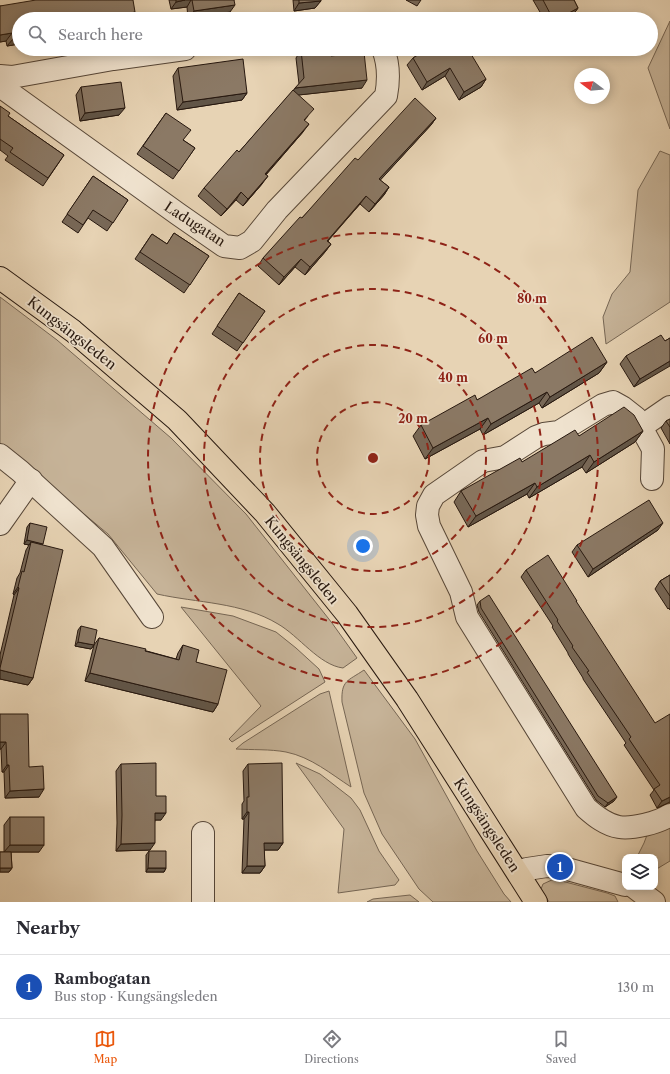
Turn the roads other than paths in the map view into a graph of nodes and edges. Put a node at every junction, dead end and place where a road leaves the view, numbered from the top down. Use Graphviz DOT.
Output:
graph roads {
  1 [pos="135,56"];
  2 [pos="386,56"];
  3 [pos="0,76"];
  4 [pos="0,86"];
  5 [pos="0,278"];
  6 [pos="670,407"];
  7 [pos="641,427"];
  8 [pos="0,455"];
  9 [pos="652,479"];
  10 [pos="31,480"];
  11 [pos="0,524"];
  12 [pos="152,617"];
  13 [pos="670,815"];
  14 [pos="203,833"];
  15 [pos="518,872"];
  16 [pos="622,883"];
  17 [pos="638,890"];
  18 [pos="670,897"];
  19 [pos="203,902"];
  20 [pos="536,902"];
  21 [pos="654,902"];
  22 [pos="663,902"];
  1 -- 3 [label="street"];
  2 -- 4 [label="street, Ladugatan"];
  5 -- 15 [label="main road, Kungsängsleden"];
  6 -- 7 [label="street"];
  7 -- 9 [label="street"];
  7 -- 13 [label="street"];
  8 -- 10 [label="street"];
  10 -- 11 [label="street"];
  10 -- 12 [label="street"];
  14 -- 19 [label="street"];
  15 -- 16 [label="street"];
  15 -- 20 [label="main road, Kungsängsleden"];
  17 -- 21 [label="street"];
  18 -- 22 [label="street"];
}
